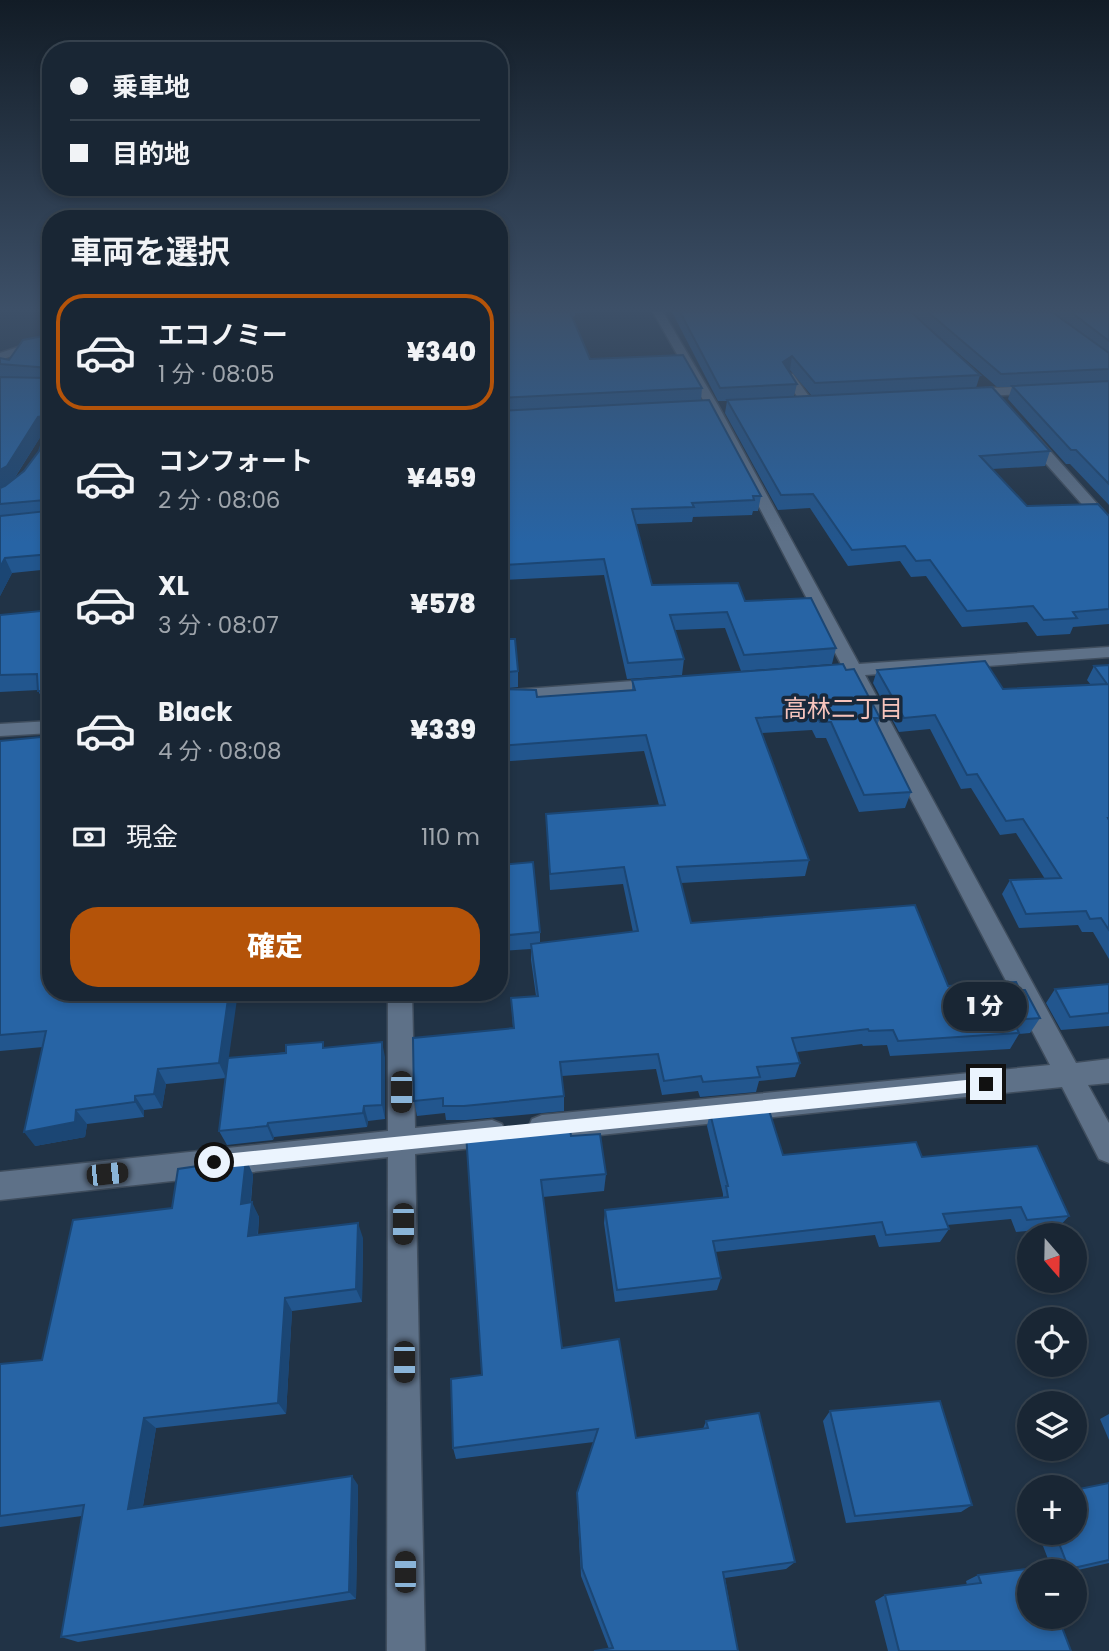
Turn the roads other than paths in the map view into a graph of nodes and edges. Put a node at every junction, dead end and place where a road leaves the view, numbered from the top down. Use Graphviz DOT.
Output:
graph roads {
  1 [pos="703,389"];
  2 [pos="798,389"];
  3 [pos="987,389"];
  4 [pos="1056,390"];
  5 [pos="951,394"];
  6 [pos="995,397"];
  7 [pos="807,402"];
  8 [pos="1017,422"];
  9 [pos="1109,526"];
  10 [pos="1109,652"];
  11 [pos="855,670"];
  12 [pos="827,672"];
  13 [pos="677,683"];
  14 [pos="508,696"];
  15 [pos="42,728"];
  16 [pos="0,730"];
  17 [pos="400,1001"];
  18 [pos="1109,1071"];
  19 [pos="1070,1076"];
  20 [pos="402,1142"];
  21 [pos="1109,1150"];
  22 [pos="0,1186"];
  23 [pos="406,1651"];
  1 -- 11 [label="street"];
  2 -- 7 [label="street"];
  3 -- 6 [label="street"];
  4 -- 6 [label="street"];
  5 -- 6 [label="street"];
  8 -- 9 [label="street"];
  10 -- 11 [label="street"];
  11 -- 12 [label="street"];
  11 -- 19 [label="street"];
  13 -- 14 [label="street"];
  15 -- 16 [label="street"];
  17 -- 20 [label="street"];
  18 -- 19 [label="street"];
  19 -- 20 [label="street"];
  19 -- 21 [label="street"];
  20 -- 22 [label="street"];
  20 -- 23 [label="street"];
}
